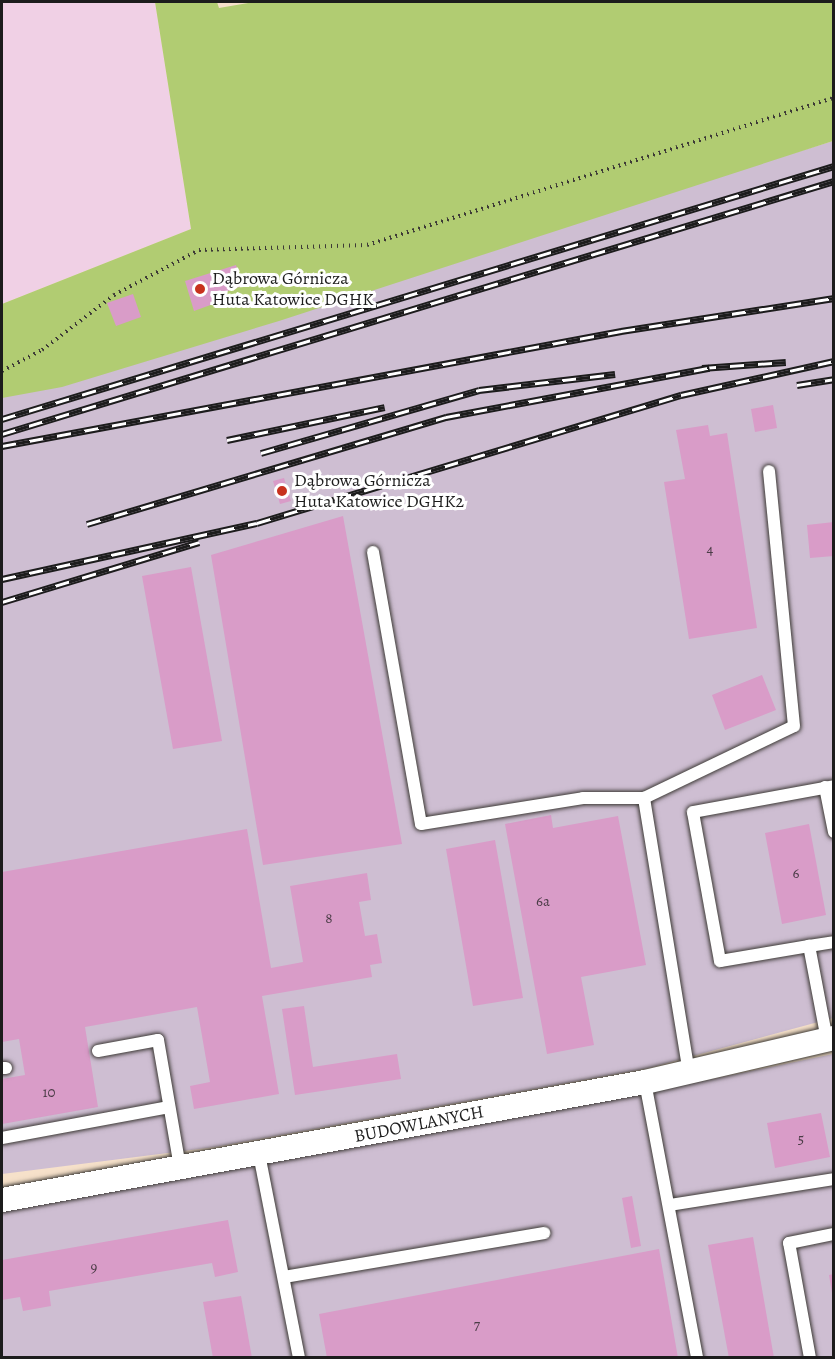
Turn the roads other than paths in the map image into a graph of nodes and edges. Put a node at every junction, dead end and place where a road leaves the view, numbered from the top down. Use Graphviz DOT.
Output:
graph roads {
  1 [pos="769,471"];
  2 [pos="373,552"];
  3 [pos="829,787"];
  4 [pos="644,798"];
  5 [pos="834,832"];
  6 [pos="834,942"];
  7 [pos="810,946"];
  8 [pos="830,1039"];
  9 [pos="98,1051"];
  10 [pos="689,1073"];
  11 [pos="645,1082"];
  12 [pos="170,1107"];
  13 [pos="2,1138"];
  14 [pos="259,1154"];
  15 [pos="180,1168"];
  16 [pos="834,1179"];
  17 [pos="2,1200"];
  18 [pos="670,1205"];
  19 [pos="544,1233"];
  20 [pos="834,1234"];
  21 [pos="284,1277"];
  22 [pos="299,1358"];
  23 [pos="697,1358"];
  24 [pos="810,1358"];
  1 -- 4 [label="lane"];
  2 -- 4 [label="lane"];
  3 -- 5 [label="lane"];
  3 -- 7 [label="lane"];
  4 -- 10 [label="lane"];
  6 -- 7 [label="lane"];
  7 -- 8 [label="lane"];
  8 -- 10 [label="street, BUDOWLANYCH"];
  9 -- 12 [label="lane"];
  10 -- 11 [label="street, BUDOWLANYCH"];
  11 -- 14 [label="street, BUDOWLANYCH"];
  11 -- 18 [label="lane"];
  12 -- 13 [label="lane"];
  12 -- 15 [label="lane"];
  14 -- 15 [label="street, BUDOWLANYCH"];
  14 -- 21 [label="lane"];
  15 -- 17 [label="street, BUDOWLANYCH"];
  16 -- 18 [label="lane"];
  18 -- 23 [label="lane"];
  19 -- 21 [label="lane"];
  20 -- 24 [label="lane"];
  21 -- 22 [label="lane"];
}
